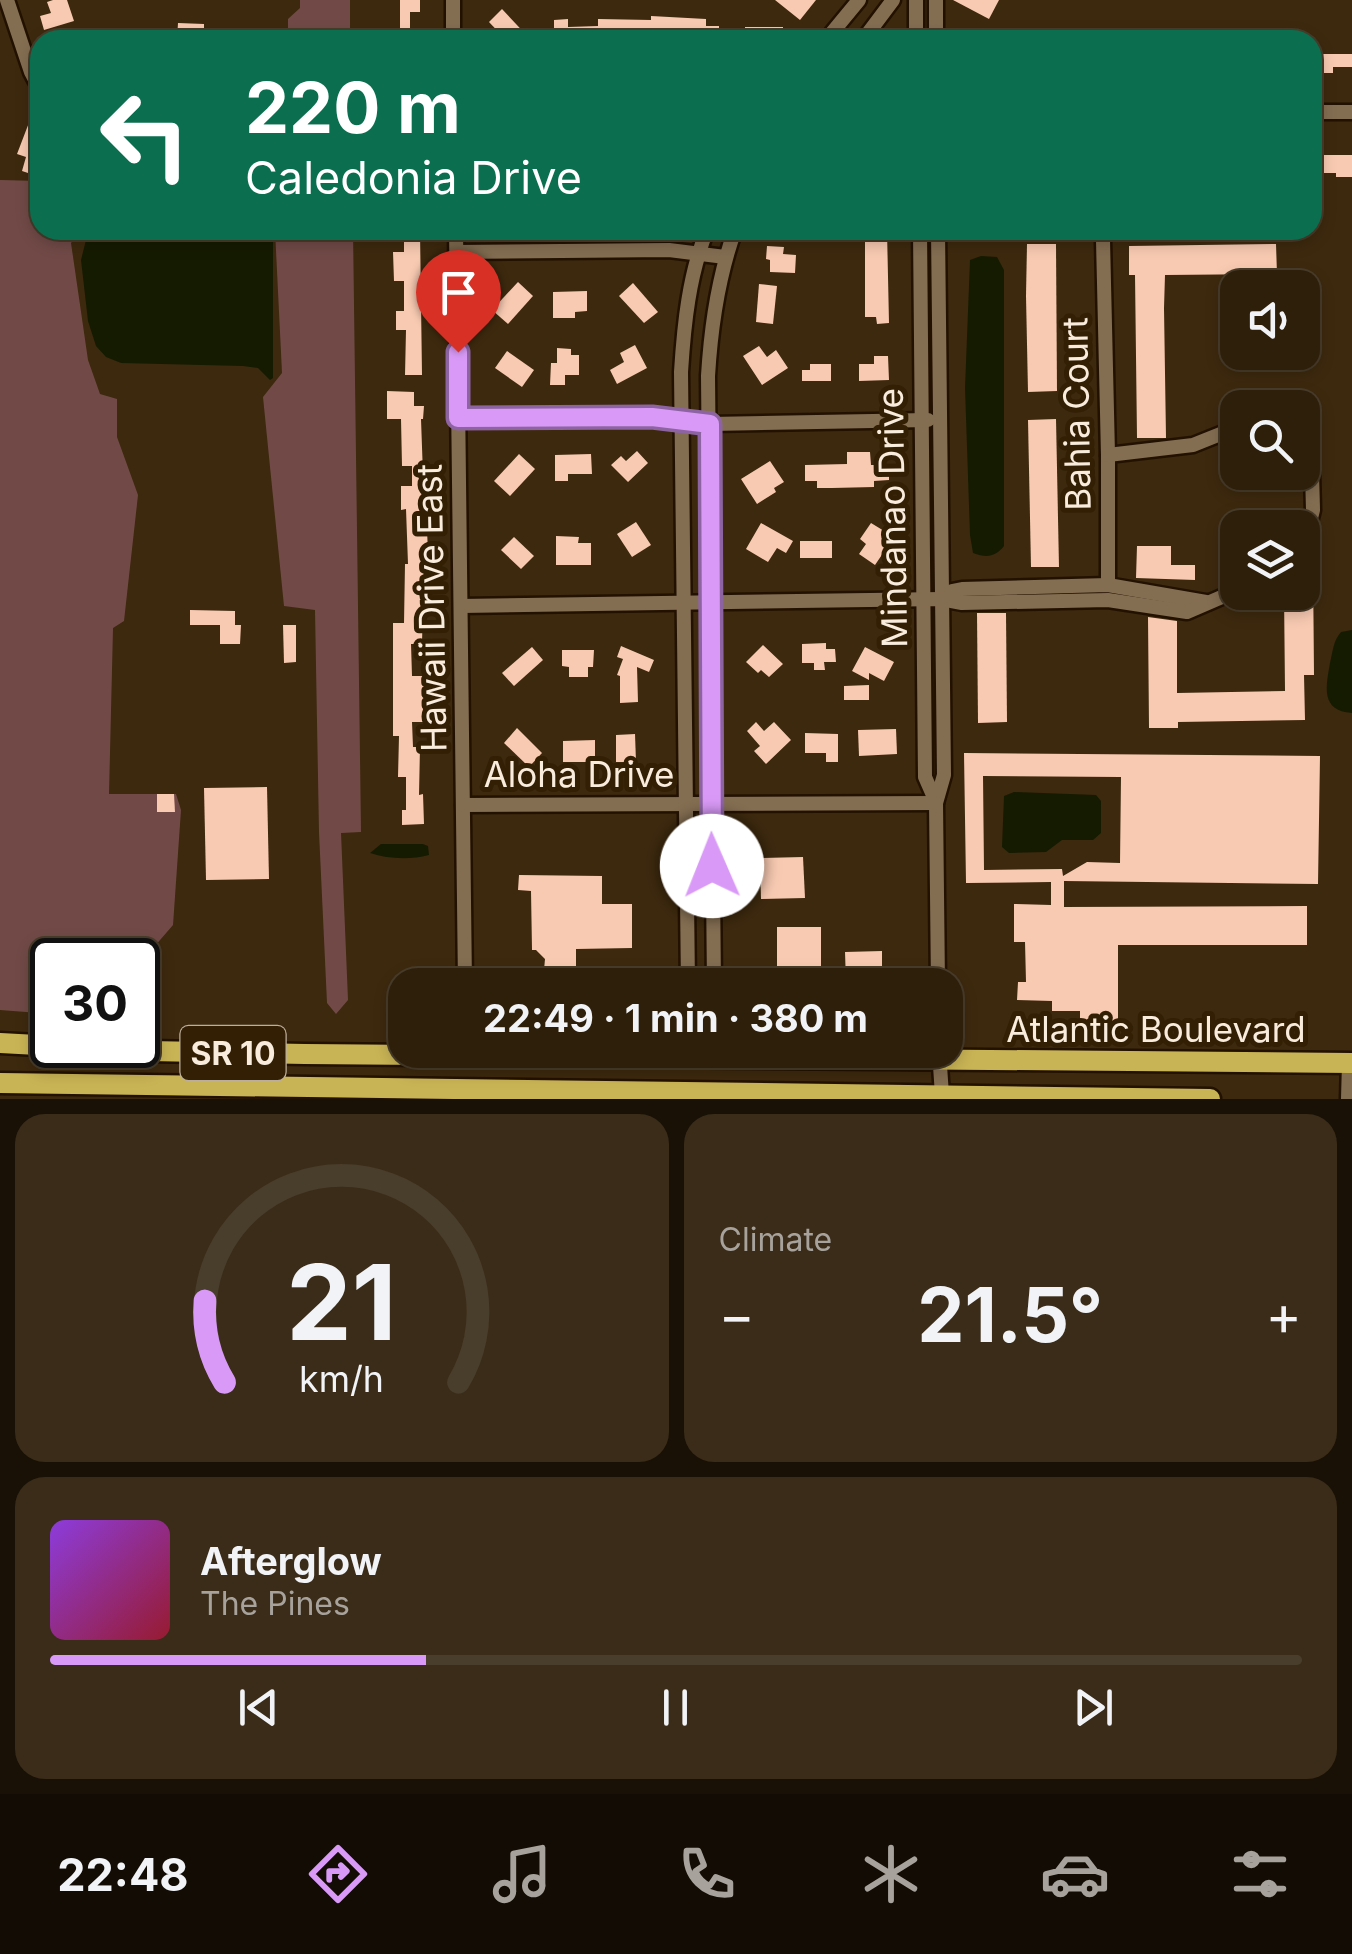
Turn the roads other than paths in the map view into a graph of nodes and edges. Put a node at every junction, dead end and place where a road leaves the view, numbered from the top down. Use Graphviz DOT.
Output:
graph roads {
  1 [pos="7,0"];
  2 [pos="452,0"];
  3 [pos="859,0"];
  4 [pos="894,0"];
  5 [pos="916,0"];
  6 [pos="936,0"];
  7 [pos="453,30"];
  8 [pos="834,30"];
  9 [pos="871,30"];
  10 [pos="916,30"];
  11 [pos="936,30"];
  12 [pos="30,69"];
  13 [pos="1322,112"];
  14 [pos="1352,112"];
  15 [pos="456,240"];
  16 [pos="703,240"];
  17 [pos="732,240"];
  18 [pos="920,240"];
  19 [pos="938,240"];
  20 [pos="1103,240"];
  21 [pos="457,252"];
  22 [pos="699,253"];
  23 [pos="725,257"];
  24 [pos="458,418"];
  25 [pos="681,420"];
  26 [pos="921,420"];
  27 [pos="939,420"];
  28 [pos="710,424"];
  29 [pos="1220,435"];
  30 [pos="1108,455"];
  31 [pos="1108,586"];
  32 [pos="1220,597"];
  33 [pos="941,599"];
  34 [pos="924,600"];
  35 [pos="1207,602"];
  36 [pos="683,604"];
  37 [pos="711,604"];
  38 [pos="461,606"];
  39 [pos="712,803"];
  40 [pos="936,803"];
  41 [pos="686,804"];
  42 [pos="463,805"];
  43 [pos="714,943"];
  44 [pos="688,947"];
  45 [pos="465,968"];
  46 [pos="688,968"];
  47 [pos="714,968"];
  48 [pos="938,968"];
  49 [pos="0,1043"];
  50 [pos="388,1053"];
  51 [pos="963,1055"];
  52 [pos="1350,1063"];
  53 [pos="466,1068"];
  54 [pos="940,1068"];
  55 [pos="0,1083"];
  56 [pos="466,1090"];
  57 [pos="942,1095"];
  58 [pos="690,1096"];
  59 [pos="1210,1099"];
  60 [pos="1348,1099"];
  1 -- 12 [label="street"];
  2 -- 7 [label="street"];
  3 -- 8 [label="street"];
  4 -- 9 [label="street"];
  5 -- 10 [label="street"];
  6 -- 11 [label="street"];
  13 -- 14 [label="street"];
  15 -- 21 [label="street, Hawaii Drive East"];
  16 -- 22 [label="street"];
  17 -- 23 [label="street"];
  18 -- 26 [label="street, Mindanao Drive"];
  19 -- 27 [label="street, Mindanao Drive"];
  20 -- 30 [label="street, Bahia Court"];
  21 -- 22 [label="street"];
  21 -- 24 [label="street, Hawaii Drive East"];
  22 -- 23 [label="street"];
  22 -- 25 [label="street"];
  23 -- 28 [label="street"];
  24 -- 25 [label="street"];
  24 -- 38 [label="street, Hawaii Drive East"];
  25 -- 28 [label="street"];
  25 -- 36 [label="street"];
  26 -- 27 [label="street"];
  26 -- 28 [label="street"];
  26 -- 34 [label="street, Mindanao Drive"];
  27 -- 33 [label="street, Mindanao Drive"];
  28 -- 37 [label="street"];
  29 -- 30 [label="street"];
  30 -- 31 [label="street, Bahia Court"];
  31 -- 33 [label="street"];
  31 -- 35 [label="street"];
  32 -- 35 [label="street"];
  33 -- 34 [label="street"];
  33 -- 35 [label="street"];
  33 -- 40 [label="street, Mindanao Drive"];
  34 -- 37 [label="street"];
  34 -- 40 [label="street, Mindanao Drive"];
  36 -- 37 [label="street"];
  36 -- 38 [label="street"];
  36 -- 41 [label="street"];
  37 -- 39 [label="street"];
  38 -- 42 [label="street, Hawaii Drive East"];
  39 -- 40 [label="street, Aloha Drive"];
  39 -- 41 [label="street, Aloha Drive"];
  39 -- 43 [label="street"];
  40 -- 48 [label="street, Mindanao Drive"];
  41 -- 42 [label="street, Aloha Drive"];
  41 -- 44 [label="street"];
  42 -- 45 [label="street, Hawaii Drive East"];
  43 -- 44 [label="street"];
  43 -- 47 [label="street"];
  44 -- 46 [label="street"];
  49 -- 50 [label="highway, Atlantic Boulevard / SR 10"];
  51 -- 52 [label="highway, Atlantic Boulevard / SR 10"];
  52 -- 60 [label="street"];
  53 -- 56 [label="street"];
  54 -- 57 [label="street"];
  55 -- 56 [label="highway, Atlantic Boulevard / SR 10"];
  56 -- 58 [label="highway, Atlantic Boulevard / SR 10"];
  57 -- 58 [label="highway, Atlantic Boulevard / SR 10"];
  57 -- 59 [label="highway, Atlantic Boulevard / SR 10"];
}
